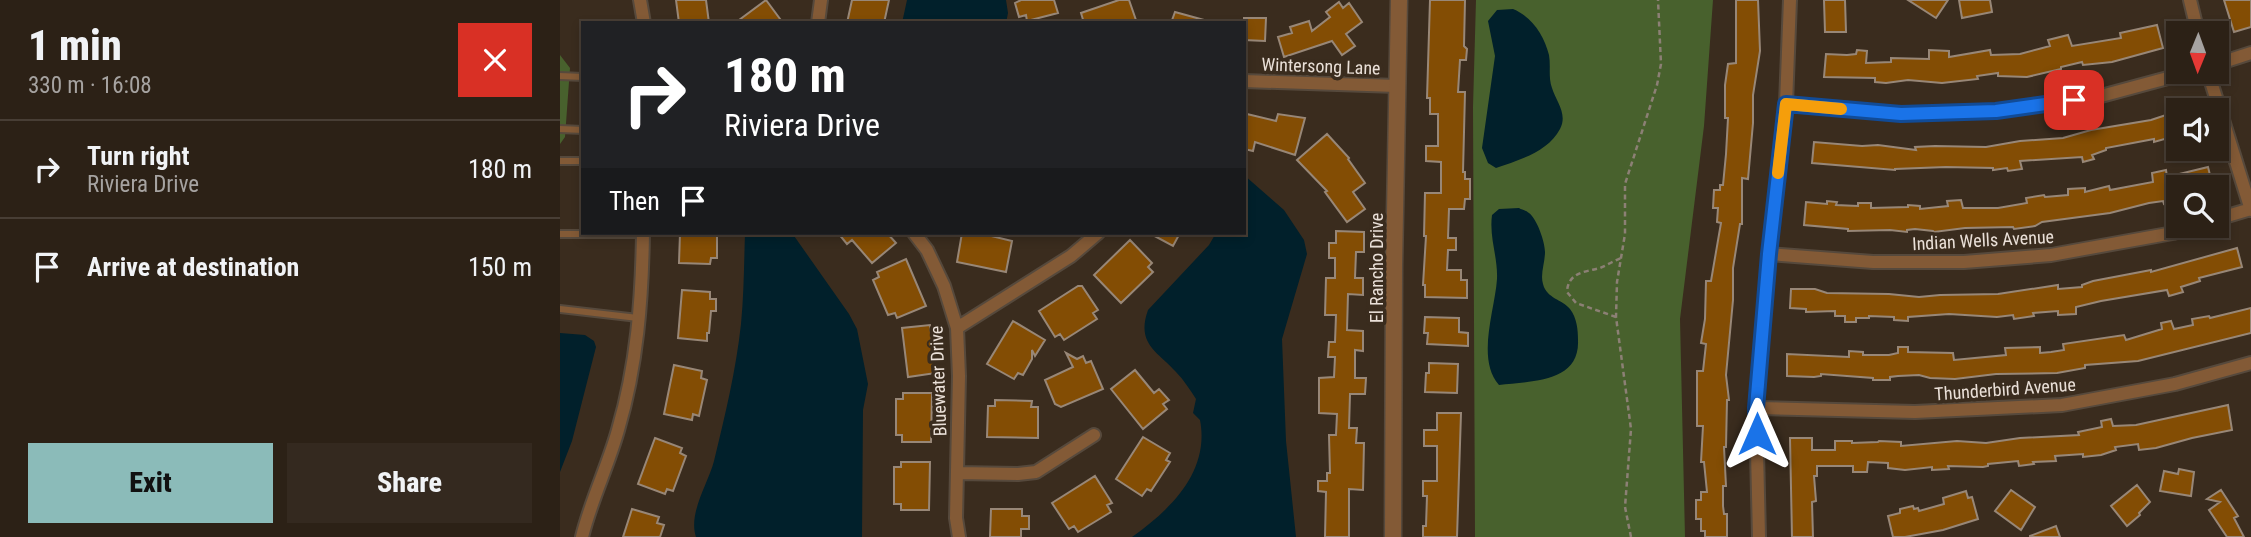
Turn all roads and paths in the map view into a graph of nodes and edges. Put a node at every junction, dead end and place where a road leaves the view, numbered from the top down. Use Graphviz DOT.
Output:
graph roads {
  1 [pos="640,0"];
  2 [pos="821,0"];
  3 [pos="1399,0"];
  4 [pos="1658,0"];
  5 [pos="1790,0"];
  6 [pos="2190,0"];
  7 [pos="644,21"];
  8 [pos="818,21"];
  9 [pos="2195,21"];
  10 [pos="2251,53"];
  11 [pos="2230,60"];
  12 [pos="560,76"];
  13 [pos="581,77"];
  14 [pos="2166,78"];
  15 [pos="1246,81"];
  16 [pos="2212,84"];
  17 [pos="1397,86"];
  18 [pos="1786,104"];
  19 [pos="560,129"];
  20 [pos="581,130"];
  21 [pos="560,161"];
  22 [pos="581,161"];
  23 [pos="2251,209"];
  24 [pos="2229,215"];
  25 [pos="560,234"];
  26 [pos="581,234"];
  27 [pos="2166,234"];
  28 [pos="643,235"];
  29 [pos="916,235"];
  30 [pos="1096,235"];
  31 [pos="1769,254"];
  32 [pos="1621,257"];
  33 [pos="560,309"];
  34 [pos="1616,317"];
  35 [pos="639,318"];
  36 [pos="957,328"];
  37 [pos="2251,363"];
  38 [pos="1756,408"];
  39 [pos="1094,435"];
  40 [pos="957,472"];
  41 [pos="582,537"];
  42 [pos="959,537"];
  43 [pos="1393,537"];
  44 [pos="1631,537"];
  45 [pos="1759,537"];
  1 -- 7 [label="street"];
  2 -- 8 [label="street"];
  3 -- 17 [label="street, El Rancho Drive"];
  4 -- 32 [label="path"];
  5 -- 18 [label="street"];
  6 -- 9 [label="street"];
  10 -- 11 [label="street"];
  12 -- 13 [label="lane"];
  14 -- 18 [label="street"];
  15 -- 17 [label="street, Wintersong Lane"];
  16 -- 23 [label="street"];
  17 -- 43 [label="street, El Rancho Drive"];
  18 -- 31 [label="street"];
  19 -- 20 [label="lane"];
  21 -- 22 [label="lane"];
  23 -- 24 [label="street"];
  25 -- 26 [label="lane"];
  27 -- 31 [label="street, Indian Wells Avenue"];
  28 -- 35 [label="street"];
  29 -- 36 [label="street, Bluewater Drive"];
  30 -- 36 [label="street"];
  31 -- 38 [label="street"];
  32 -- 34 [label="path"];
  32 -- 34 [label="path"];
  33 -- 35 [label="lane"];
  34 -- 44 [label="path"];
  35 -- 41 [label="street"];
  36 -- 40 [label="street, Bluewater Drive"];
  37 -- 38 [label="street, Thunderbird Avenue"];
  38 -- 45 [label="street"];
  39 -- 40 [label="street"];
  40 -- 42 [label="street, Bluewater Drive"];
}
